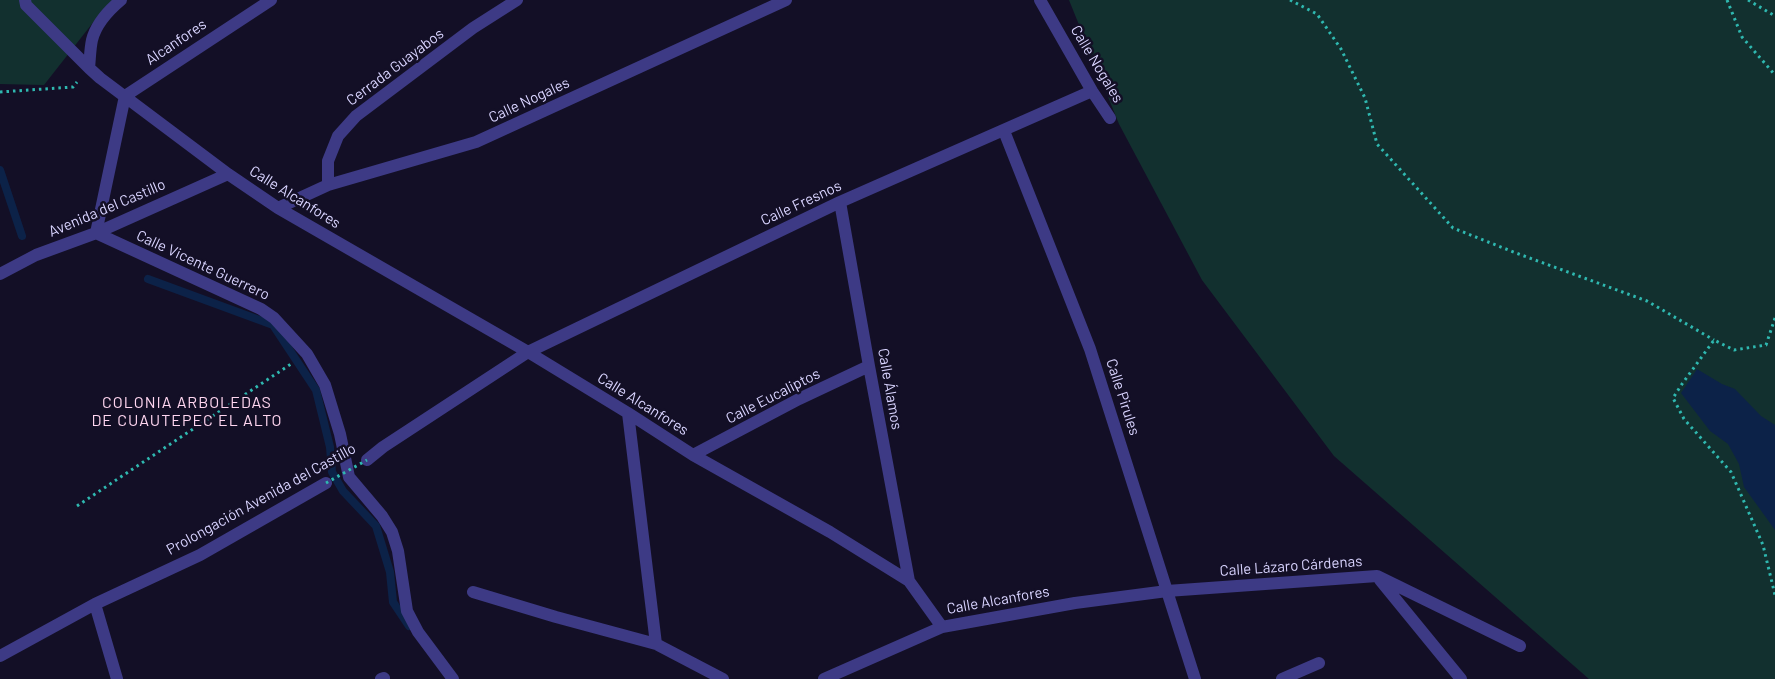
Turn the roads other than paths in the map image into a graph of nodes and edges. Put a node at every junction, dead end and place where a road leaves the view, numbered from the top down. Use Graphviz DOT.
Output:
graph roads {
  1 [pos="25,0"];
  2 [pos="121,0"];
  3 [pos="271,0"];
  4 [pos="517,0"];
  5 [pos="786,0"];
  6 [pos="1040,0"];
  7 [pos="89,68"];
  8 [pos="1092,91"];
  9 [pos="125,96"];
  10 [pos="1110,118"];
  11 [pos="1004,131"];
  12 [pos="228,174"];
  13 [pos="328,184"];
  14 [pos="840,202"];
  15 [pos="278,208"];
  16 [pos="96,233"];
  17 [pos="0,274"];
  18 [pos="528,352"];
  19 [pos="868,366"];
  20 [pos="628,413"];
  21 [pos="693,455"];
  22 [pos="367,460"];
  23 [pos="326,483"];
  24 [pos="1377,576"];
  25 [pos="909,581"];
  26 [pos="1167,590"];
  27 [pos="473,592"];
  28 [pos="95,604"];
  29 [pos="942,627"];
  30 [pos="656,644"];
  31 [pos="1520,646"];
  32 [pos="2,651"];
  33 [pos="1319,663"];
  34 [pos="117,679"];
  35 [pos="454,679"];
  36 [pos="722,679"];
  37 [pos="824,679"];
  38 [pos="1195,679"];
  39 [pos="1282,679"];
  40 [pos="1461,679"];
  1 -- 7 [label="street, Calle Alcanfores"];
  2 -- 7 [label="street"];
  3 -- 9 [label="street, Alcanfores"];
  4 -- 13 [label="street, Cerrada Guayabos"];
  5 -- 13 [label="street, Calle Nogales"];
  6 -- 8 [label="street, Calle Nogales"];
  7 -- 9 [label="street, Calle Alcanfores"];
  8 -- 10 [label="street, Calle Nogales"];
  8 -- 11 [label="street, Calle Fresnos"];
  9 -- 12 [label="street, Calle Alcanfores"];
  9 -- 16 [label="street"];
  11 -- 14 [label="street, Calle Fresnos"];
  11 -- 26 [label="street, Calle Pirules"];
  12 -- 15 [label="street, Calle Alcanfores"];
  12 -- 16 [label="street, Avenida del Castillo"];
  13 -- 15 [label="street, Calle Nogales"];
  14 -- 18 [label="street, Calle Fresnos"];
  14 -- 19 [label="street, Calle Álamos"];
  15 -- 18 [label="street, Calle Alcanfores"];
  16 -- 17 [label="street, Avenida del Castillo"];
  16 -- 35 [label="street, Calle Vicente Guerrero"];
  18 -- 20 [label="street, Calle Alcanfores"];
  18 -- 22 [label="street, Prolongación Avenida del Castillo"];
  19 -- 21 [label="street, Calle Eucaliptos"];
  19 -- 25 [label="street, Calle Álamos"];
  20 -- 21 [label="street, Calle Alcanfores"];
  20 -- 30 [label="street"];
  21 -- 25 [label="street, Calle Alcanfores"];
  23 -- 28 [label="street, Prolongación Avenida del Castillo"];
  24 -- 26 [label="street, Calle Lázaro Cárdenas"];
  24 -- 31 [label="street, Calle Lázaro Cárdenas"];
  24 -- 40 [label="street"];
  25 -- 29 [label="street, Calle Alcanfores"];
  26 -- 29 [label="street, Calle Alcanfores"];
  26 -- 38 [label="street, Calle Pirules"];
  27 -- 30 [label="street"];
  28 -- 32 [label="street, Prolongación Avenida del Castillo"];
  28 -- 34 [label="street"];
  29 -- 37 [label="street"];
  30 -- 36 [label="street"];
  33 -- 39 [label="street"];
}
